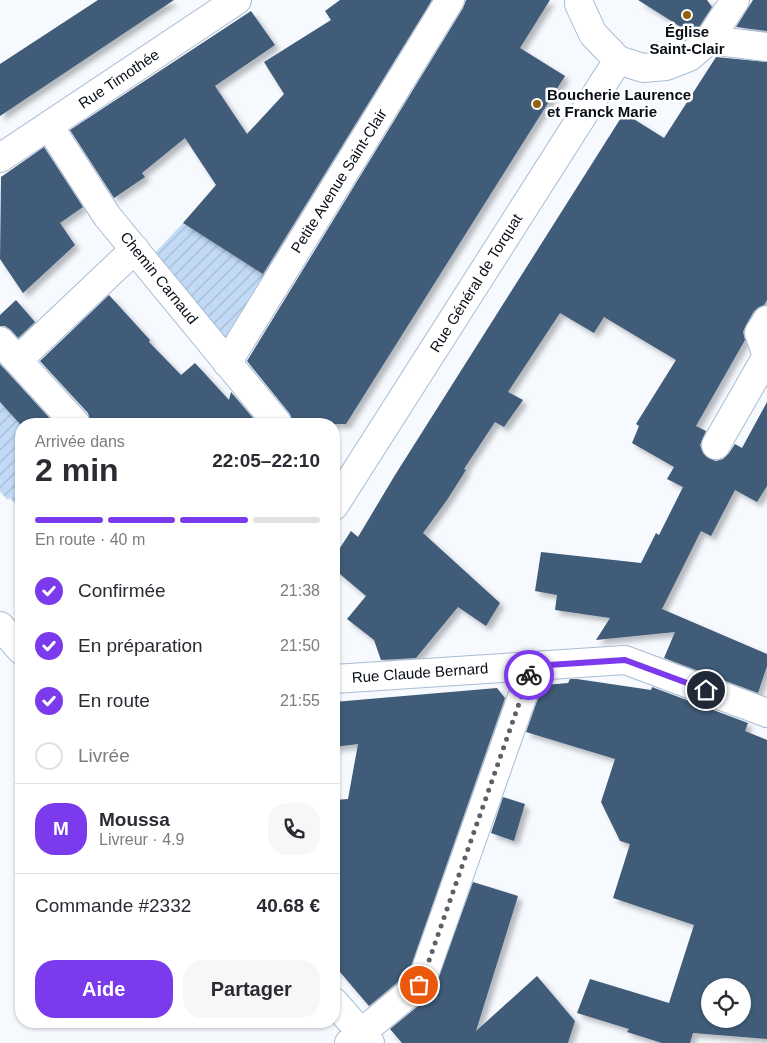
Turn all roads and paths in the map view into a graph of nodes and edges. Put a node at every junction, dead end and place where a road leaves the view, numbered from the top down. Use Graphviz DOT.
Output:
graph roads {
  1 [pos="238,0"];
  2 [pos="450,0"];
  3 [pos="579,0"];
  4 [pos="735,0"];
  5 [pos="709,40"];
  6 [pos="767,47"];
  7 [pos="618,60"];
  8 [pos="49,126"];
  9 [pos="0,158"];
  10 [pos="135,249"];
  11 [pos="767,320"];
  12 [pos="9,350"];
  13 [pos="767,356"];
  14 [pos="228,363"];
  15 [pos="71,418"];
  16 [pos="273,418"];
  17 [pos="716,445"];
  18 [pos="340,492"];
  19 [pos="0,626"];
  20 [pos="15,643"];
  21 [pos="533,666"];
  22 [pos="340,679"];
  23 [pos="767,713"];
  24 [pos="340,1011"];
  25 [pos="360,1040"];
  1 -- 8 [label="street, Rue Timothée"];
  2 -- 14 [label="street, Petite Avenue Saint-Clair"];
  3 -- 7 [label="street"];
  4 -- 5 [label="street"];
  5 -- 6 [label="street"];
  5 -- 7 [label="street"];
  7 -- 18 [label="street, Rue Général de Torquat"];
  8 -- 9 [label="street, Rue Timothée"];
  8 -- 10 [label="street, Chemin Carnaud"];
  10 -- 12 [label="street"];
  10 -- 14 [label="street, Chemin Carnaud"];
  11 -- 13 [label="street"];
  12 -- 15 [label="street"];
  13 -- 17 [label="street"];
  14 -- 16 [label="street, Chemin Carnaud"];
  19 -- 20 [label="street"];
  21 -- 22 [label="street, Rue Claude Bernard"];
  21 -- 23 [label="street, Rue Claude Bernard"];
  21 -- 25 [label="street"];
  24 -- 25 [label="street"];
}
